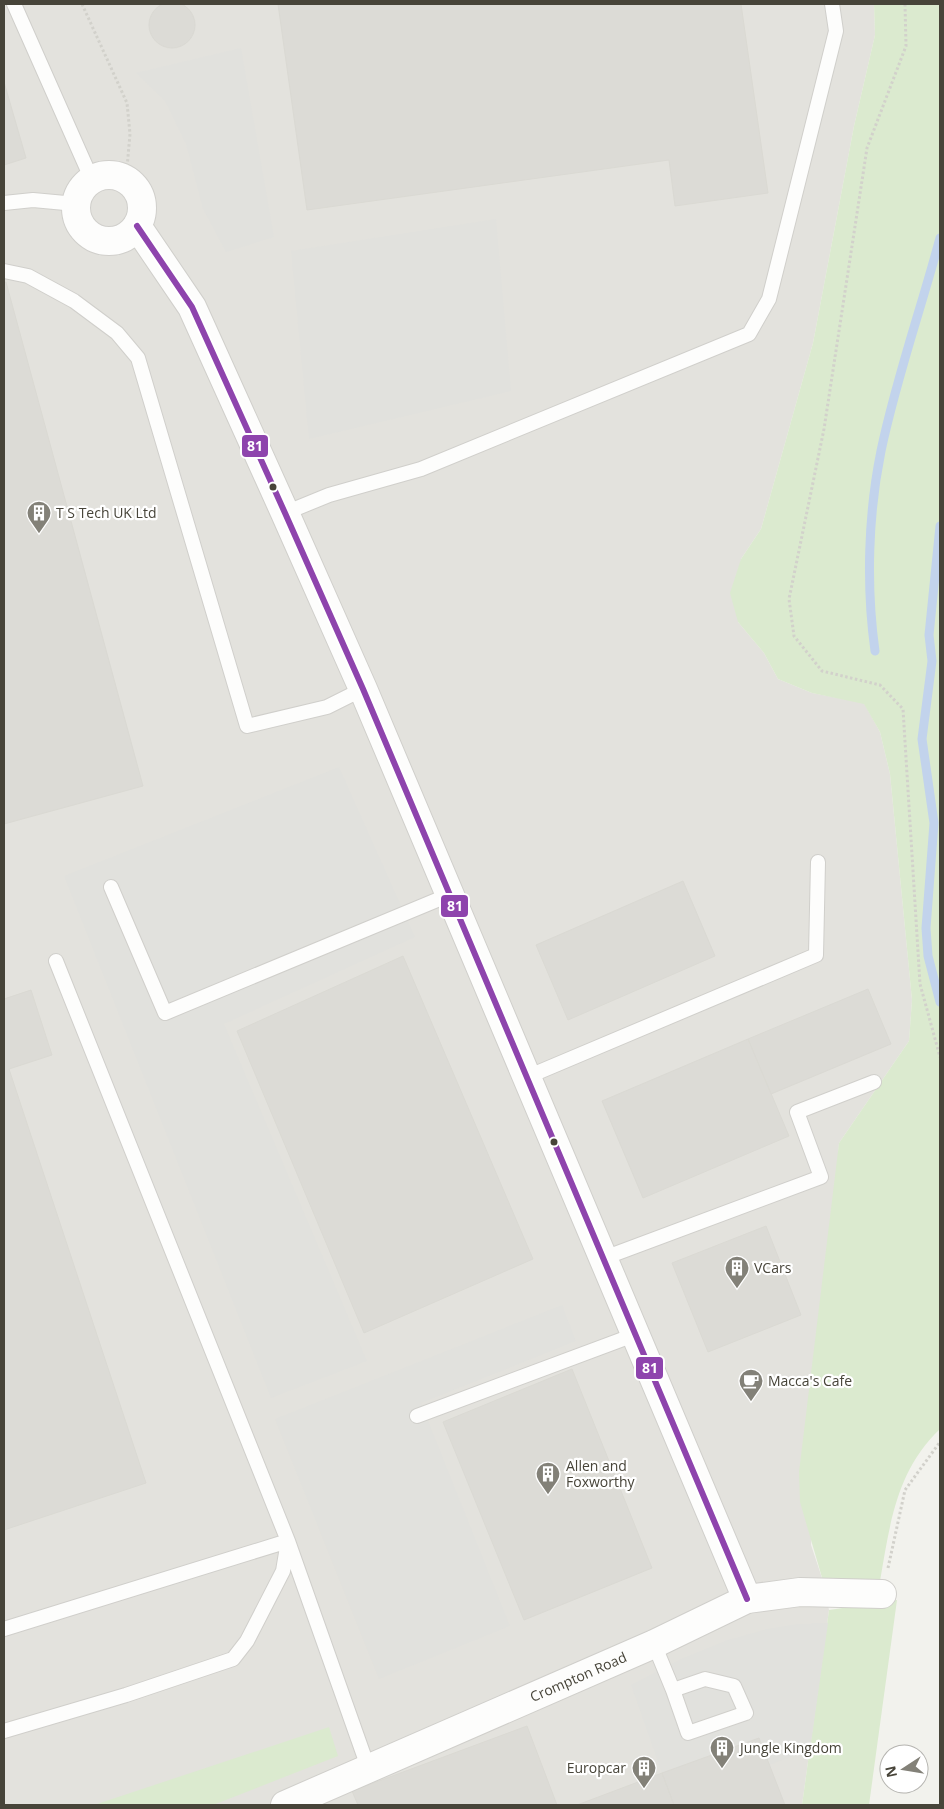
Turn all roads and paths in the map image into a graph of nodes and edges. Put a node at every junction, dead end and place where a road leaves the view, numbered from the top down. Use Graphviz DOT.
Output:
graph roads {
  1 [pos="14,4"];
  2 [pos="82,4"];
  3 [pos="832,4"];
  4 [pos="905,4"];
  5 [pos="126,179"];
  6 [pos="92,180"];
  7 [pos="4,203"];
  8 [pos="76,204"];
  9 [pos="137,226"];
  10 [pos="4,271"];
  11 [pos="285,513"];
  12 [pos="363,689"];
  13 [pos="818,862"];
  14 [pos="111,887"];
  15 [pos="449,895"];
  16 [pos="56,961"];
  17 [pos="940,1057"];
  18 [pos="527,1077"];
  19 [pos="874,1082"];
  20 [pos="604,1258"];
  21 [pos="634,1335"];
  22 [pos="417,1416"];
  23 [pos="940,1442"];
  24 [pos="288,1541"];
  25 [pos="882,1594"];
  26 [pos="747,1599"];
  27 [pos="4,1629"];
  28 [pos="654,1644"];
  29 [pos="673,1690"];
  30 [pos="4,1731"];
  31 [pos="369,1770"];
  32 [pos="285,1805"];
  1 -- 6 [label="lane"];
  2 -- 5 [label="path"];
  3 -- 11 [label="lane"];
  4 -- 17 [label="path"];
  5 -- 6 [label="street"];
  5 -- 9 [label="street"];
  6 -- 8 [label="street"];
  7 -- 8 [label="lane"];
  8 -- 9 [label="street"];
  9 -- 11 [label="street"];
  10 -- 12 [label="lane"];
  11 -- 12 [label="street"];
  12 -- 15 [label="street"];
  13 -- 18 [label="lane"];
  14 -- 15 [label="lane"];
  15 -- 18 [label="street"];
  16 -- 24 [label="lane"];
  18 -- 20 [label="street"];
  19 -- 20 [label="lane"];
  20 -- 21 [label="street"];
  21 -- 22 [label="lane"];
  21 -- 26 [label="street"];
  23 -- 25 [label="path"];
  24 -- 27 [label="lane"];
  24 -- 30 [label="lane"];
  24 -- 31 [label="lane"];
  25 -- 26 [label="street, Crompton Road"];
  26 -- 28 [label="street, Crompton Road"];
  28 -- 29 [label="lane"];
  28 -- 31 [label="street, Crompton Road"];
  29 -- 29 [label="lane"];
  31 -- 32 [label="street, Crompton Road"];
}
